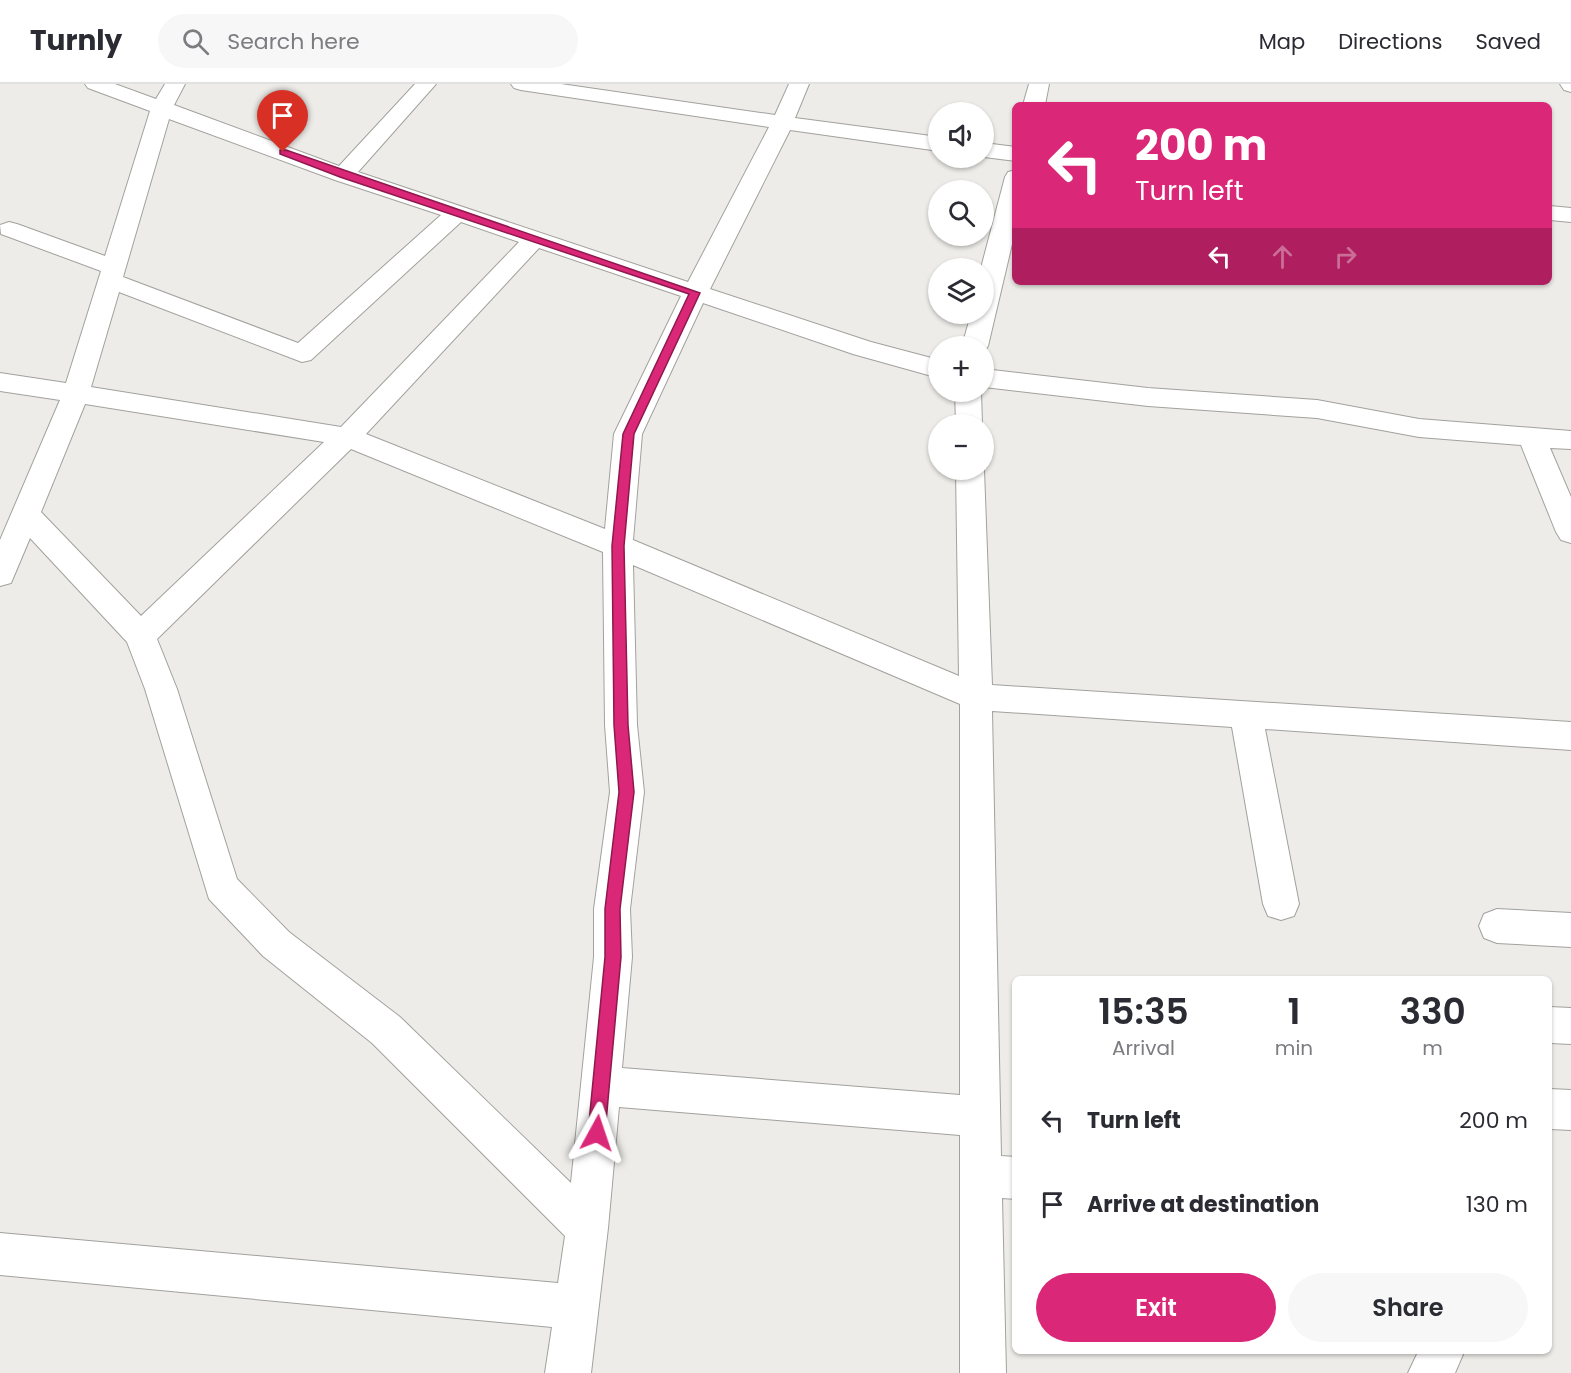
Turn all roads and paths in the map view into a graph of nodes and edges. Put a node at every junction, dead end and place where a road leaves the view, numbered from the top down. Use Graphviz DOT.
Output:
graph roads {
  1 [pos="96,84"];
  2 [pos="175,84"];
  3 [pos="426,84"];
  4 [pos="521,84"];
  5 [pos="799,84"];
  6 [pos="1039,84"];
  7 [pos="1035,102"];
  8 [pos="162,107"];
  9 [pos="782,124"];
  10 [pos="928,143"];
  11 [pos="994,151"];
  12 [pos="1012,154"];
  13 [pos="343,175"];
  14 [pos="1012,194"];
  15 [pos="458,212"];
  16 [pos="1552,213"];
  17 [pos="1571,215"];
  18 [pos="9,229"];
  19 [pos="536,238"];
  20 [pos="994,268"];
  21 [pos="112,274"];
  22 [pos="694,293"];
  23 [pos="928,366"];
  24 [pos="994,379"];
  25 [pos="0,382"];
  26 [pos="76,394"];
  27 [pos="347,437"];
  28 [pos="1532,438"];
  29 [pos="1571,440"];
  30 [pos="970,480"];
  31 [pos="27,516"];
  32 [pos="1571,532"];
  33 [pos="618,546"];
  34 [pos="0,575"];
  35 [pos="140,636"];
  36 [pos="976,698"];
  37 [pos="1246,715"];
  38 [pos="1571,736"];
  39 [pos="1281,904"];
  40 [pos="1497,926"];
  41 [pos="1571,930"];
  42 [pos="1552,1025"];
  43 [pos="1571,1026"];
  44 [pos="601,1086"];
  45 [pos="1552,1109"];
  46 [pos="1571,1110"];
  47 [pos="981,1117"];
  48 [pos="998,1177"];
  49 [pos="587,1228"];
  50 [pos="0,1254"];
  51 [pos="577,1307"];
  52 [pos="1441,1354"];
  53 [pos="568,1373"];
  54 [pos="983,1373"];
  55 [pos="1431,1373"];
  1 -- 8 [label="street"];
  2 -- 8 [label="street"];
  3 -- 13 [label="street"];
  4 -- 9 [label="street"];
  5 -- 9 [label="street"];
  6 -- 7 [label="street"];
  8 -- 13 [label="street"];
  8 -- 21 [label="street"];
  9 -- 10 [label="street"];
  9 -- 22 [label="street"];
  11 -- 12 [label="street"];
  13 -- 15 [label="street"];
  14 -- 20 [label="street"];
  15 -- 19 [label="street"];
  15 -- 21 [label="street"];
  16 -- 17 [label="street"];
  18 -- 21 [label="street"];
  19 -- 22 [label="street"];
  19 -- 27 [label="street"];
  21 -- 26 [label="street"];
  22 -- 23 [label="street"];
  22 -- 33 [label="street"];
  24 -- 28 [label="street"];
  25 -- 26 [label="street"];
  26 -- 27 [label="street"];
  26 -- 31 [label="street"];
  27 -- 33 [label="street"];
  27 -- 35 [label="street"];
  28 -- 29 [label="street"];
  28 -- 32 [label="street"];
  30 -- 36 [label="street"];
  31 -- 34 [label="street"];
  31 -- 35 [label="street"];
  33 -- 36 [label="street"];
  33 -- 44 [label="street"];
  35 -- 49 [label="street"];
  36 -- 37 [label="street"];
  36 -- 47 [label="street"];
  37 -- 38 [label="street"];
  37 -- 39 [label="street"];
  40 -- 41 [label="street"];
  42 -- 43 [label="street"];
  44 -- 47 [label="street"];
  44 -- 49 [label="street"];
  45 -- 46 [label="street"];
  47 -- 48 [label="street"];
  48 -- 54 [label="street"];
  49 -- 51 [label="street"];
  50 -- 51 [label="street"];
  51 -- 53 [label="street"];
  52 -- 55 [label="street"];
}
